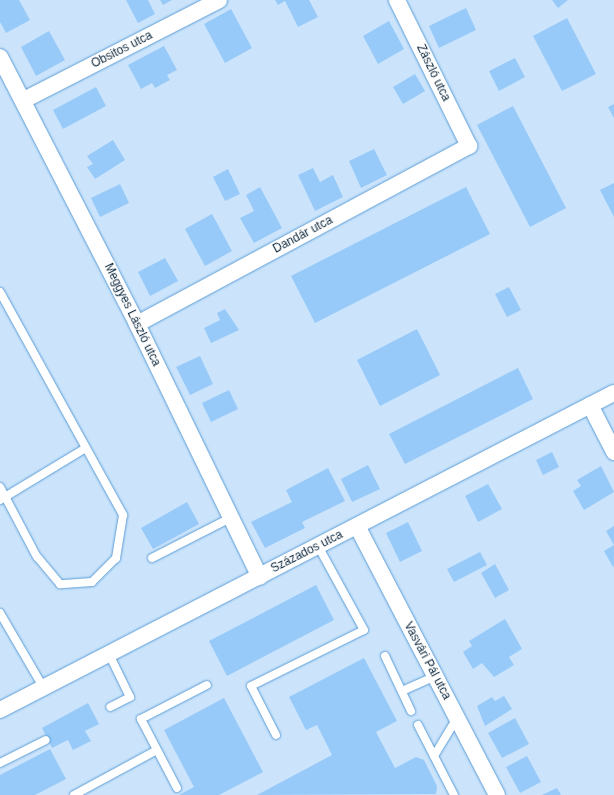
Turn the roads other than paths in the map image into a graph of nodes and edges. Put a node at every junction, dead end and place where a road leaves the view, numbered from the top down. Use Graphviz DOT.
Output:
graph roads {
  1 [pos="219,0"];
  2 [pos="397,0"];
  3 [pos="0,56"];
  4 [pos="24,100"];
  5 [pos="469,146"];
  6 [pos="0,292"];
  7 [pos="137,324"];
  8 [pos="614,393"];
  9 [pos="590,405"];
  10 [pos="86,448"];
  11 [pos="614,452"];
  12 [pos="0,487"];
  13 [pos="3,498"];
  14 [pos="230,518"];
  15 [pos="357,526"];
  16 [pos="318,546"];
  17 [pos="152,558"];
  18 [pos="260,577"];
  19 [pos="0,613"];
  20 [pos="109,654"];
  21 [pos="385,656"];
  22 [pos="435,676"];
  23 [pos="207,685"];
  24 [pos="43,687"];
  25 [pos="402,691"];
  26 [pos="110,707"];
  27 [pos="0,710"];
  28 [pos="411,711"];
  29 [pos="457,718"];
  30 [pos="418,725"];
  31 [pos="276,735"];
  32 [pos="46,740"];
  33 [pos="158,750"];
  34 [pos="434,756"];
  35 [pos="0,763"];
  36 [pos="177,788"];
  37 [pos="74,795"];
  38 [pos="454,795"];
  39 [pos="497,795"];
  1 -- 4 [label="street, Obsitos utca"];
  2 -- 5 [label="street, Zászló utca"];
  3 -- 4 [label="street, Meggyes László utca"];
  4 -- 7 [label="street, Meggyes László utca"];
  5 -- 7 [label="street, Dandár utca"];
  6 -- 10 [label="lane"];
  7 -- 14 [label="street, Meggyes László utca"];
  8 -- 9 [label="street, Százados utca"];
  9 -- 11 [label="street"];
  9 -- 15 [label="street, Százados utca"];
  10 -- 13 [label="lane"];
  10 -- 13 [label="lane"];
  12 -- 13 [label="lane"];
  14 -- 17 [label="lane"];
  14 -- 18 [label="street, Meggyes László utca"];
  15 -- 16 [label="street, Százados utca"];
  15 -- 22 [label="street, Vasvári Pál utca"];
  16 -- 18 [label="street, Százados utca"];
  16 -- 31 [label="lane"];
  18 -- 20 [label="street, Százados utca"];
  19 -- 24 [label="lane"];
  20 -- 24 [label="street, Százados utca"];
  20 -- 26 [label="lane"];
  21 -- 25 [label="lane"];
  22 -- 25 [label="lane"];
  22 -- 29 [label="street, Vasvári Pál utca"];
  23 -- 33 [label="lane"];
  24 -- 27 [label="street, Százados utca"];
  25 -- 28 [label="lane"];
  29 -- 34 [label="lane"];
  29 -- 39 [label="street, Vasvári Pál utca"];
  30 -- 34 [label="lane"];
  32 -- 35 [label="lane"];
  33 -- 36 [label="lane"];
  33 -- 37 [label="lane"];
  34 -- 38 [label="lane"];
}
